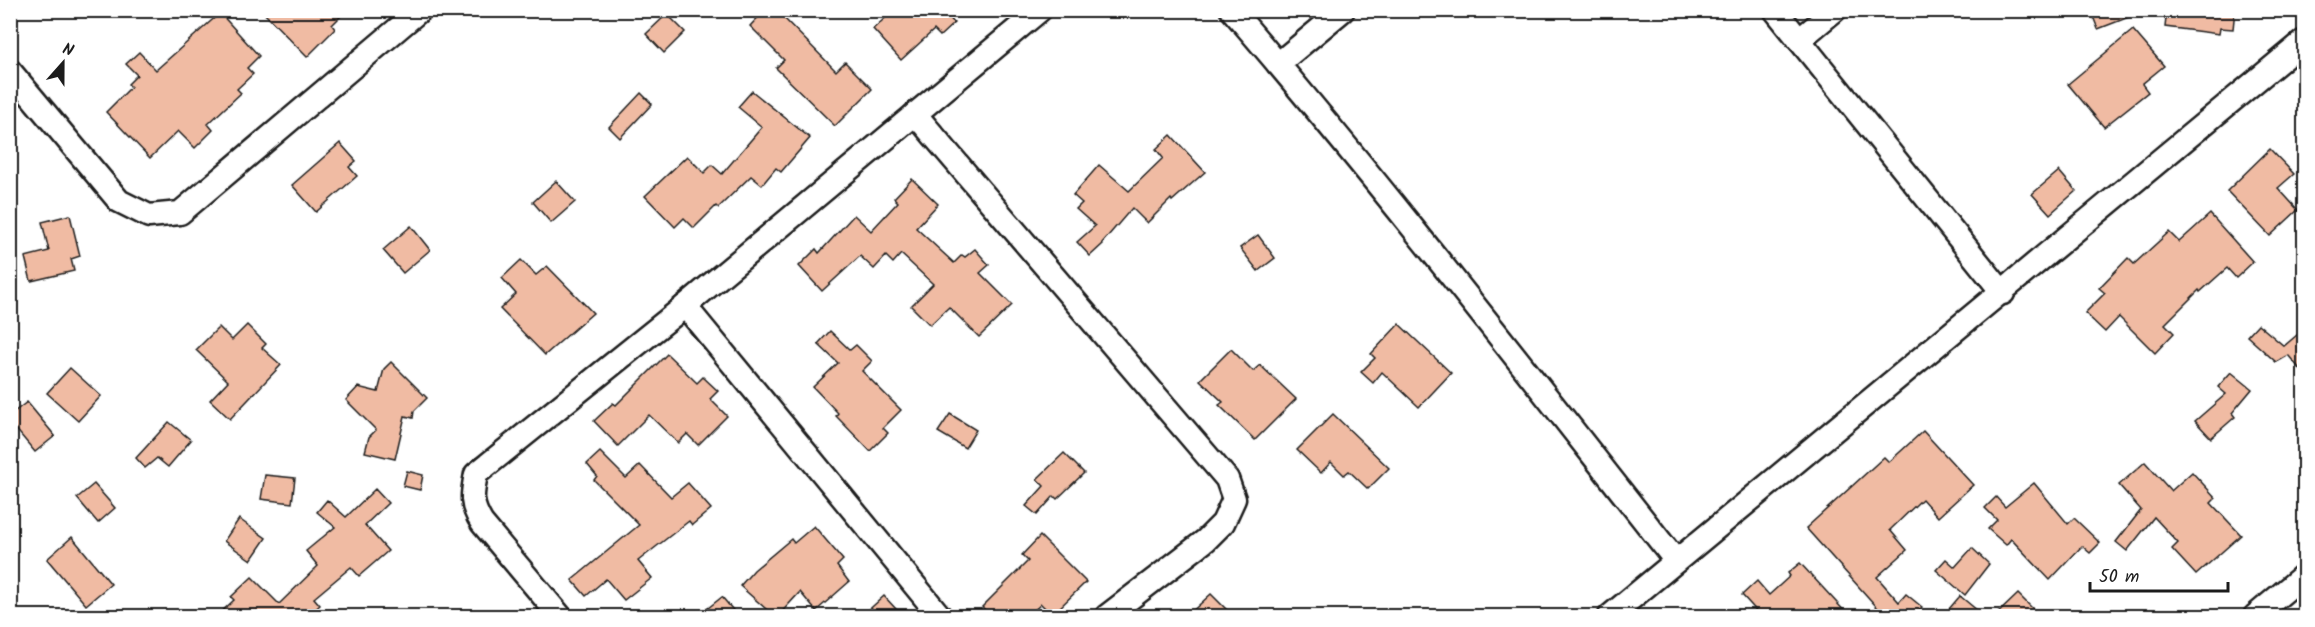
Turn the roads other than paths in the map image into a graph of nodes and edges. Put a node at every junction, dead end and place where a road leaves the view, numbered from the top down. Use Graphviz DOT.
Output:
graph roads {
  1 [pos="420,10"];
  2 [pos="1040,10"];
  3 [pos="1232,10"];
  4 [pos="1343,10"];
  5 [pos="1775,10"];
  6 [pos="1834,10"];
  7 [pos="1798,40"];
  8 [pos="2304,40"];
  9 [pos="1278,64"];
  10 [pos="10,71"];
  11 [pos="915,114"];
  12 [pos="2003,292"];
  13 [pos="685,306"];
  14 [pos="1676,561"];
  15 [pos="2304,575"];
  16 [pos="560,616"];
  17 [pos="940,616"];
  18 [pos="1107,616"];
  19 [pos="1610,616"];
  20 [pos="2255,616"];
  1 -- 10 [label="street"];
  2 -- 11 [label="street"];
  3 -- 9 [label="street"];
  4 -- 9 [label="street"];
  5 -- 7 [label="street"];
  6 -- 7 [label="street"];
  7 -- 12 [label="street"];
  8 -- 12 [label="street"];
  9 -- 14 [label="street"];
  11 -- 13 [label="street"];
  11 -- 18 [label="street"];
  12 -- 14 [label="street"];
  13 -- 16 [label="street"];
  13 -- 17 [label="street"];
  14 -- 19 [label="street"];
  15 -- 20 [label="street"];
}
